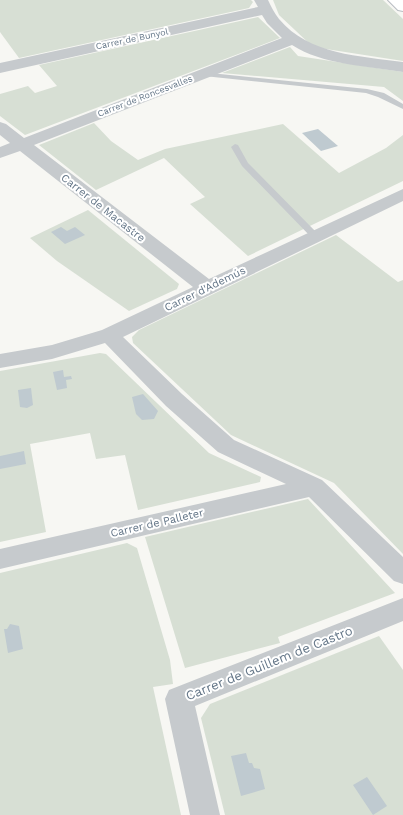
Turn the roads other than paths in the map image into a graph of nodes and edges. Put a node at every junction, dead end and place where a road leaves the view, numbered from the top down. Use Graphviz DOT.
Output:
graph roads {
  1 [pos="396,0"];
  2 [pos="263,5"];
  3 [pos="403,7"];
  4 [pos="291,40"];
  5 [pos="0,52"];
  6 [pos="5,67"];
  7 [pos="403,67"];
  8 [pos="204,74"];
  9 [pos="403,107"];
  10 [pos="0,127"];
  11 [pos="22,144"];
  12 [pos="235,147"];
  13 [pos="0,153"];
  14 [pos="403,194"];
  15 [pos="315,236"];
  16 [pos="207,288"];
  17 [pos="109,335"];
  18 [pos="0,361"];
  19 [pos="314,487"];
  20 [pos="0,559"];
  21 [pos="403,573"];
  22 [pos="403,609"];
  23 [pos="205,815"];
  1 -- 3 [label="street"];
  2 -- 4 [label="street"];
  2 -- 6 [label="street, Carrer de Bunyol"];
  4 -- 7 [label="street"];
  4 -- 8 [label="street, Carrer de Roncesvalles"];
  5 -- 6 [label="street"];
  8 -- 9 [label="lane"];
  8 -- 11 [label="street, Carrer de Roncesvalles"];
  10 -- 11 [label="street, Carrer de Macastre"];
  11 -- 13 [label="street, Carrer de Roncesvalles"];
  11 -- 16 [label="street, Carrer de Macastre"];
  12 -- 15 [label="lane"];
  14 -- 15 [label="street, Carrer d'Ademús"];
  15 -- 16 [label="street, Carrer d'Ademús"];
  16 -- 17 [label="street, Carrer d'Ademús"];
  17 -- 18 [label="street, Carrer d'Ademús"];
  17 -- 19 [label="street"];
  19 -- 20 [label="street, Carrer de Palleter"];
  19 -- 21 [label="street"];
  22 -- 23 [label="street, Carrer de Guillem de Castro"];
}
